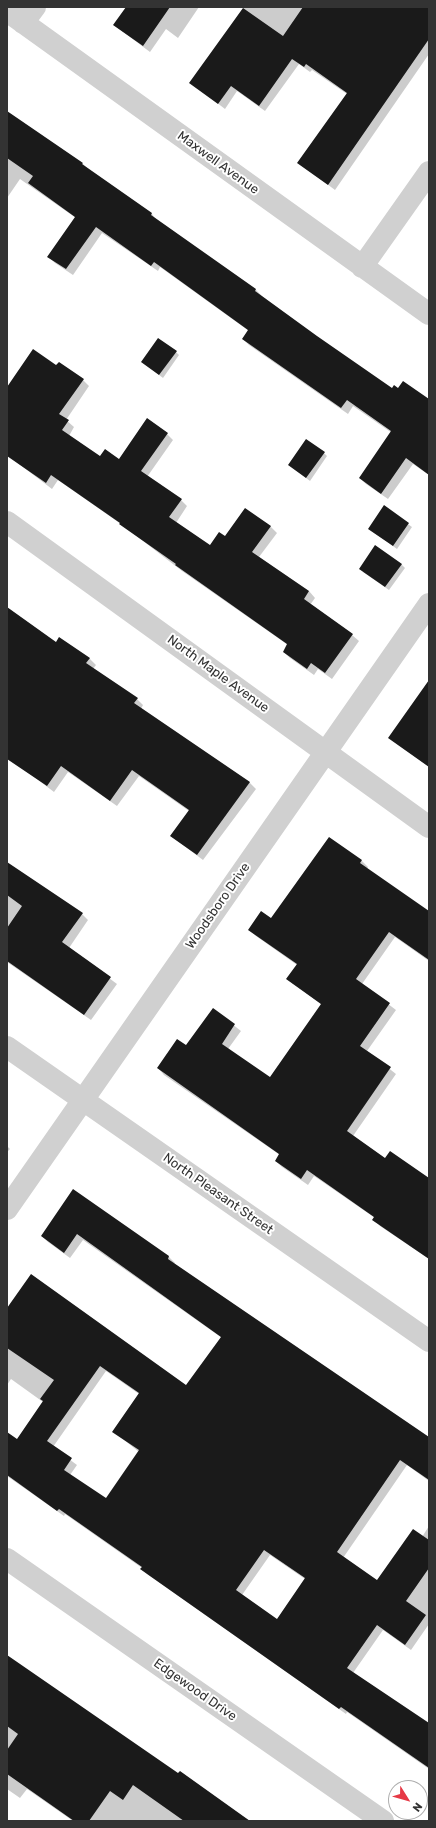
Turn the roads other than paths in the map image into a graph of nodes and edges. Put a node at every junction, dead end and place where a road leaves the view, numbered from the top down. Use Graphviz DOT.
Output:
graph roads {
  1 [pos="22,14"];
  2 [pos="429,172"];
  3 [pos="362,267"];
  4 [pos="429,314"];
  5 [pos="7,522"];
  6 [pos="429,604"];
  7 [pos="326,752"];
  8 [pos="429,827"];
  9 [pos="7,1047"];
  10 [pos="83,1100"];
  11 [pos="7,1209"];
  12 [pos="429,1341"];
  13 [pos="7,1559"];
  14 [pos="383,1821"];
  1 -- 3 [label="street, Maxwell Avenue"];
  2 -- 3 [label="street"];
  3 -- 4 [label="street, Maxwell Avenue"];
  5 -- 7 [label="street, North Maple Avenue"];
  6 -- 7 [label="street, Woodsboro Drive"];
  7 -- 8 [label="street, North Maple Avenue"];
  7 -- 10 [label="street, Woodsboro Drive"];
  9 -- 10 [label="street, North Pleasant Street"];
  10 -- 11 [label="street, Woodsboro Drive"];
  10 -- 12 [label="street, North Pleasant Street"];
  13 -- 14 [label="street, Edgewood Drive"];
}
